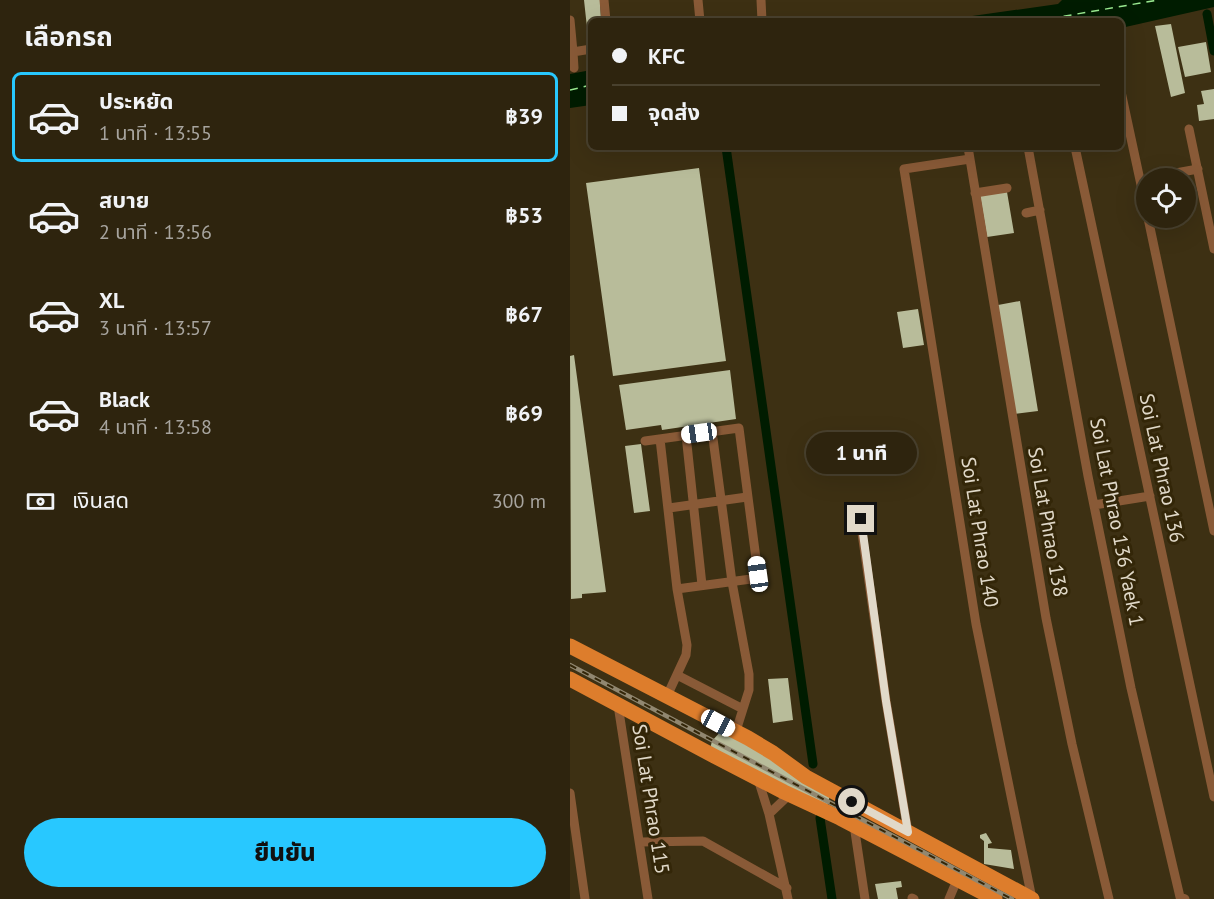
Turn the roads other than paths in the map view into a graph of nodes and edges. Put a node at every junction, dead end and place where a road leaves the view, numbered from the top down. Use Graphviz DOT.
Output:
graph roads {
  1 [pos="604,0"];
  2 [pos="698,0"];
  3 [pos="760,0"];
  4 [pos="606,18"];
  5 [pos="700,18"];
  6 [pos="762,18"];
  7 [pos="570,20"];
  8 [pos="588,50"];
  9 [pos="573,52"];
  10 [pos="574,68"];
  11 [pos="1124,102"];
  12 [pos="1189,129"];
  13 [pos="968,150"];
  14 [pos="1029,150"];
  15 [pos="1076,150"];
  16 [pos="970,159"];
  17 [pos="1142,168"];
  18 [pos="1198,169"];
  19 [pos="1007,188"];
  20 [pos="975,193"];
  21 [pos="1040,210"];
  22 [pos="1026,213"];
  23 [pos="1150,228"];
  24 [pos="1214,249"];
  25 [pos="712,431"];
  26 [pos="686,435"];
  27 [pos="660,439"];
  28 [pos="645,441"];
  29 [pos="1149,496"];
  30 [pos="747,497"];
  31 [pos="721,501"];
  32 [pos="693,505"];
  33 [pos="1094,505"];
  34 [pos="669,508"];
  35 [pos="861,519"];
  36 [pos="1214,531"];
  37 [pos="732,582"];
  38 [pos="702,585"];
  39 [pos="677,589"];
  40 [pos="570,646"];
  41 [pos="570,656"];
  42 [pos="570,671"];
  43 [pos="677,675"];
  44 [pos="570,679"];
  45 [pos="618,705"];
  46 [pos="667,708"];
  47 [pos="744,709"];
  48 [pos="736,732"];
  49 [pos="806,777"];
  50 [pos="758,778"];
  51 [pos="570,793"];
  52 [pos="789,795"];
  53 [pos="1214,797"];
  54 [pos="769,814"];
  55 [pos="840,818"];
  56 [pos="854,825"];
  57 [pos="908,832"];
  58 [pos="640,842"];
  59 [pos="957,880"];
  60 [pos="787,888"];
  61 [pos="585,899"];
  62 [pos="648,899"];
  63 [pos="788,899"];
  64 [pos="865,899"];
  65 [pos="949,899"];
  66 [pos="994,899"];
  67 [pos="1032,899"];
  68 [pos="1108,899"];
  69 [pos="1185,899"];
  1 -- 4 [label="street"];
  2 -- 5 [label="street"];
  3 -- 6 [label="street"];
  7 -- 9 [label="street"];
  8 -- 9 [label="street"];
  9 -- 10 [label="street"];
  11 -- 17 [label="street"];
  12 -- 18 [label="street"];
  13 -- 16 [label="street, Soi Lat Phrao 138"];
  14 -- 21 [label="street, Soi Lat Phrao 136 Yaek 1"];
  15 -- 29 [label="street, Soi Lat Phrao 136"];
  16 -- 20 [label="street, Soi Lat Phrao 138"];
  16 -- 67 [label="street, Soi Lat Phrao 140"];
  18 -- 24 [label="street"];
  19 -- 20 [label="street"];
  20 -- 68 [label="street, Soi Lat Phrao 138"];
  21 -- 22 [label="street"];
  21 -- 33 [label="street, Soi Lat Phrao 136 Yaek 1"];
  23 -- 36 [label="street"];
  25 -- 26 [label="street"];
  25 -- 30 [label="street"];
  25 -- 31 [label="street"];
  26 -- 27 [label="street"];
  26 -- 32 [label="street"];
  27 -- 28 [label="street"];
  27 -- 34 [label="street"];
  29 -- 33 [label="street"];
  29 -- 53 [label="street, Soi Lat Phrao 136"];
  30 -- 31 [label="street"];
  30 -- 37 [label="street"];
  31 -- 32 [label="street"];
  31 -- 37 [label="street"];
  32 -- 34 [label="street"];
  32 -- 38 [label="street"];
  33 -- 69 [label="street, Soi Lat Phrao 136 Yaek 1"];
  34 -- 39 [label="street"];
  35 -- 57 [label="street"];
  37 -- 38 [label="street"];
  37 -- 47 [label="street"];
  38 -- 39 [label="street"];
  39 -- 43 [label="street"];
  40 -- 46 [label="main road"];
  41 -- 46 [label="main road"];
  42 -- 46 [label="main road"];
  43 -- 46 [label="street"];
  43 -- 47 [label="street"];
  44 -- 45 [label="main road"];
  45 -- 50 [label="main road"];
  45 -- 58 [label="street, Soi Lat Phrao 115"];
  46 -- 48 [label="main road"];
  46 -- 49 [label="main road"];
  46 -- 55 [label="main road"];
  47 -- 48 [label="street"];
  48 -- 49 [label="main road"];
  49 -- 57 [label="main road"];
  50 -- 52 [label="main road"];
  50 -- 54 [label="street"];
  51 -- 61 [label="street"];
  52 -- 54 [label="street"];
  52 -- 55 [label="main road"];
  54 -- 60 [label="street"];
  55 -- 56 [label="main road"];
  56 -- 59 [label="main road"];
  56 -- 64 [label="street"];
  57 -- 67 [label="main road"];
  58 -- 60 [label="street"];
  58 -- 62 [label="street, Soi Lat Phrao 115"];
  59 -- 65 [label="street"];
  59 -- 66 [label="main road"];
  60 -- 63 [label="street"];
}
